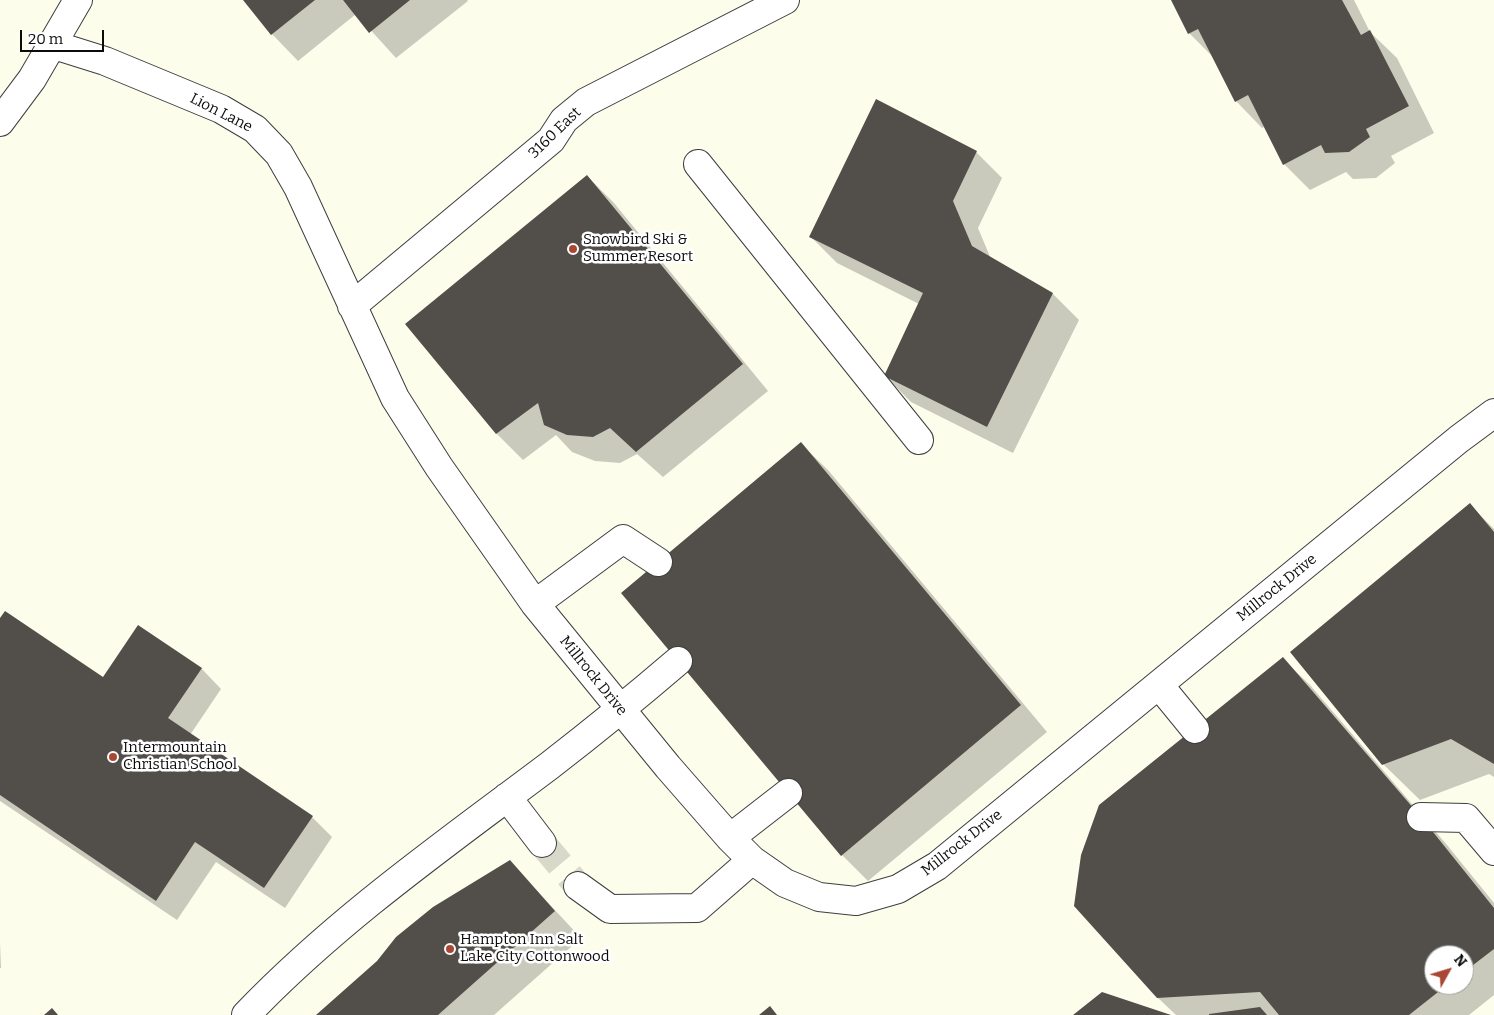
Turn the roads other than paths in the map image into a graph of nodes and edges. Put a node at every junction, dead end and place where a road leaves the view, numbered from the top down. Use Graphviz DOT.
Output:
graph roads {
  1 [pos="78,0"];
  2 [pos="785,0"];
  3 [pos="54,44"];
  4 [pos="0,122"];
  5 [pos="698,164"];
  6 [pos="352,306"];
  7 [pos="1494,414"];
  8 [pos="919,440"];
  9 [pos="658,562"];
  10 [pos="534,604"];
  11 [pos="678,661"];
  12 [pos="1159,685"];
  13 [pos="621,710"];
  14 [pos="1195,729"];
  15 [pos="788,793"];
  16 [pos="507,797"];
  17 [pos="1421,817"];
  18 [pos="730,838"];
  19 [pos="542,843"];
  20 [pos="1494,852"];
  21 [pos="752,860"];
  22 [pos="578,886"];
  23 [pos="246,1015"];
  1 -- 3 [label="street"];
  2 -- 6 [label="street, 3160 East"];
  3 -- 4 [label="street"];
  3 -- 6 [label="street, Lion Lane"];
  5 -- 8 [label="street"];
  6 -- 10 [label="street, Millrock Drive"];
  7 -- 12 [label="street, Millrock Drive"];
  9 -- 10 [label="street"];
  10 -- 13 [label="street, Millrock Drive"];
  11 -- 13 [label="street"];
  12 -- 14 [label="street"];
  12 -- 21 [label="street, Millrock Drive"];
  13 -- 16 [label="street"];
  13 -- 18 [label="street, Millrock Drive"];
  15 -- 18 [label="street"];
  16 -- 19 [label="street"];
  16 -- 23 [label="street"];
  17 -- 20 [label="street"];
  18 -- 21 [label="street, Millrock Drive"];
  21 -- 22 [label="street"];
}
